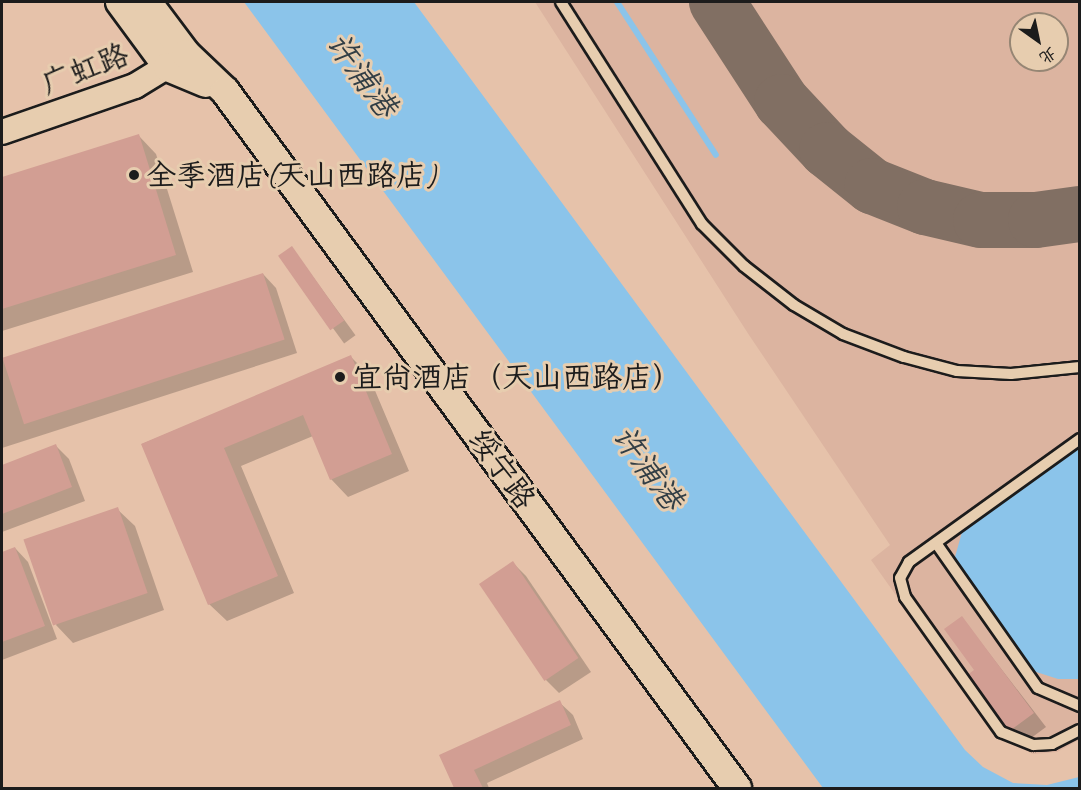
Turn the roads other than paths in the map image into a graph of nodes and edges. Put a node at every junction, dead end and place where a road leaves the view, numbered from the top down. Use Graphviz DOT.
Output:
graph roads {
  1 [pos="120,2"];
  2 [pos="147,2"];
  3 [pos="561,2"];
  4 [pos="177,61"];
  5 [pos="2,132"];
  6 [pos="1080,367"];
  7 [pos="1080,440"];
  8 [pos="936,543"];
  9 [pos="1080,706"];
  10 [pos="1080,730"];
  11 [pos="737,789"];
  1 -- 4 [label="main road"];
  2 -- 4 [label="main road"];
  3 -- 6 [label="lane"];
  4 -- 5 [label="street, 广虹路"];
  4 -- 11 [label="main road, 绥宁路"];
  7 -- 8 [label="lane"];
  8 -- 9 [label="lane"];
  8 -- 10 [label="lane"];
}
